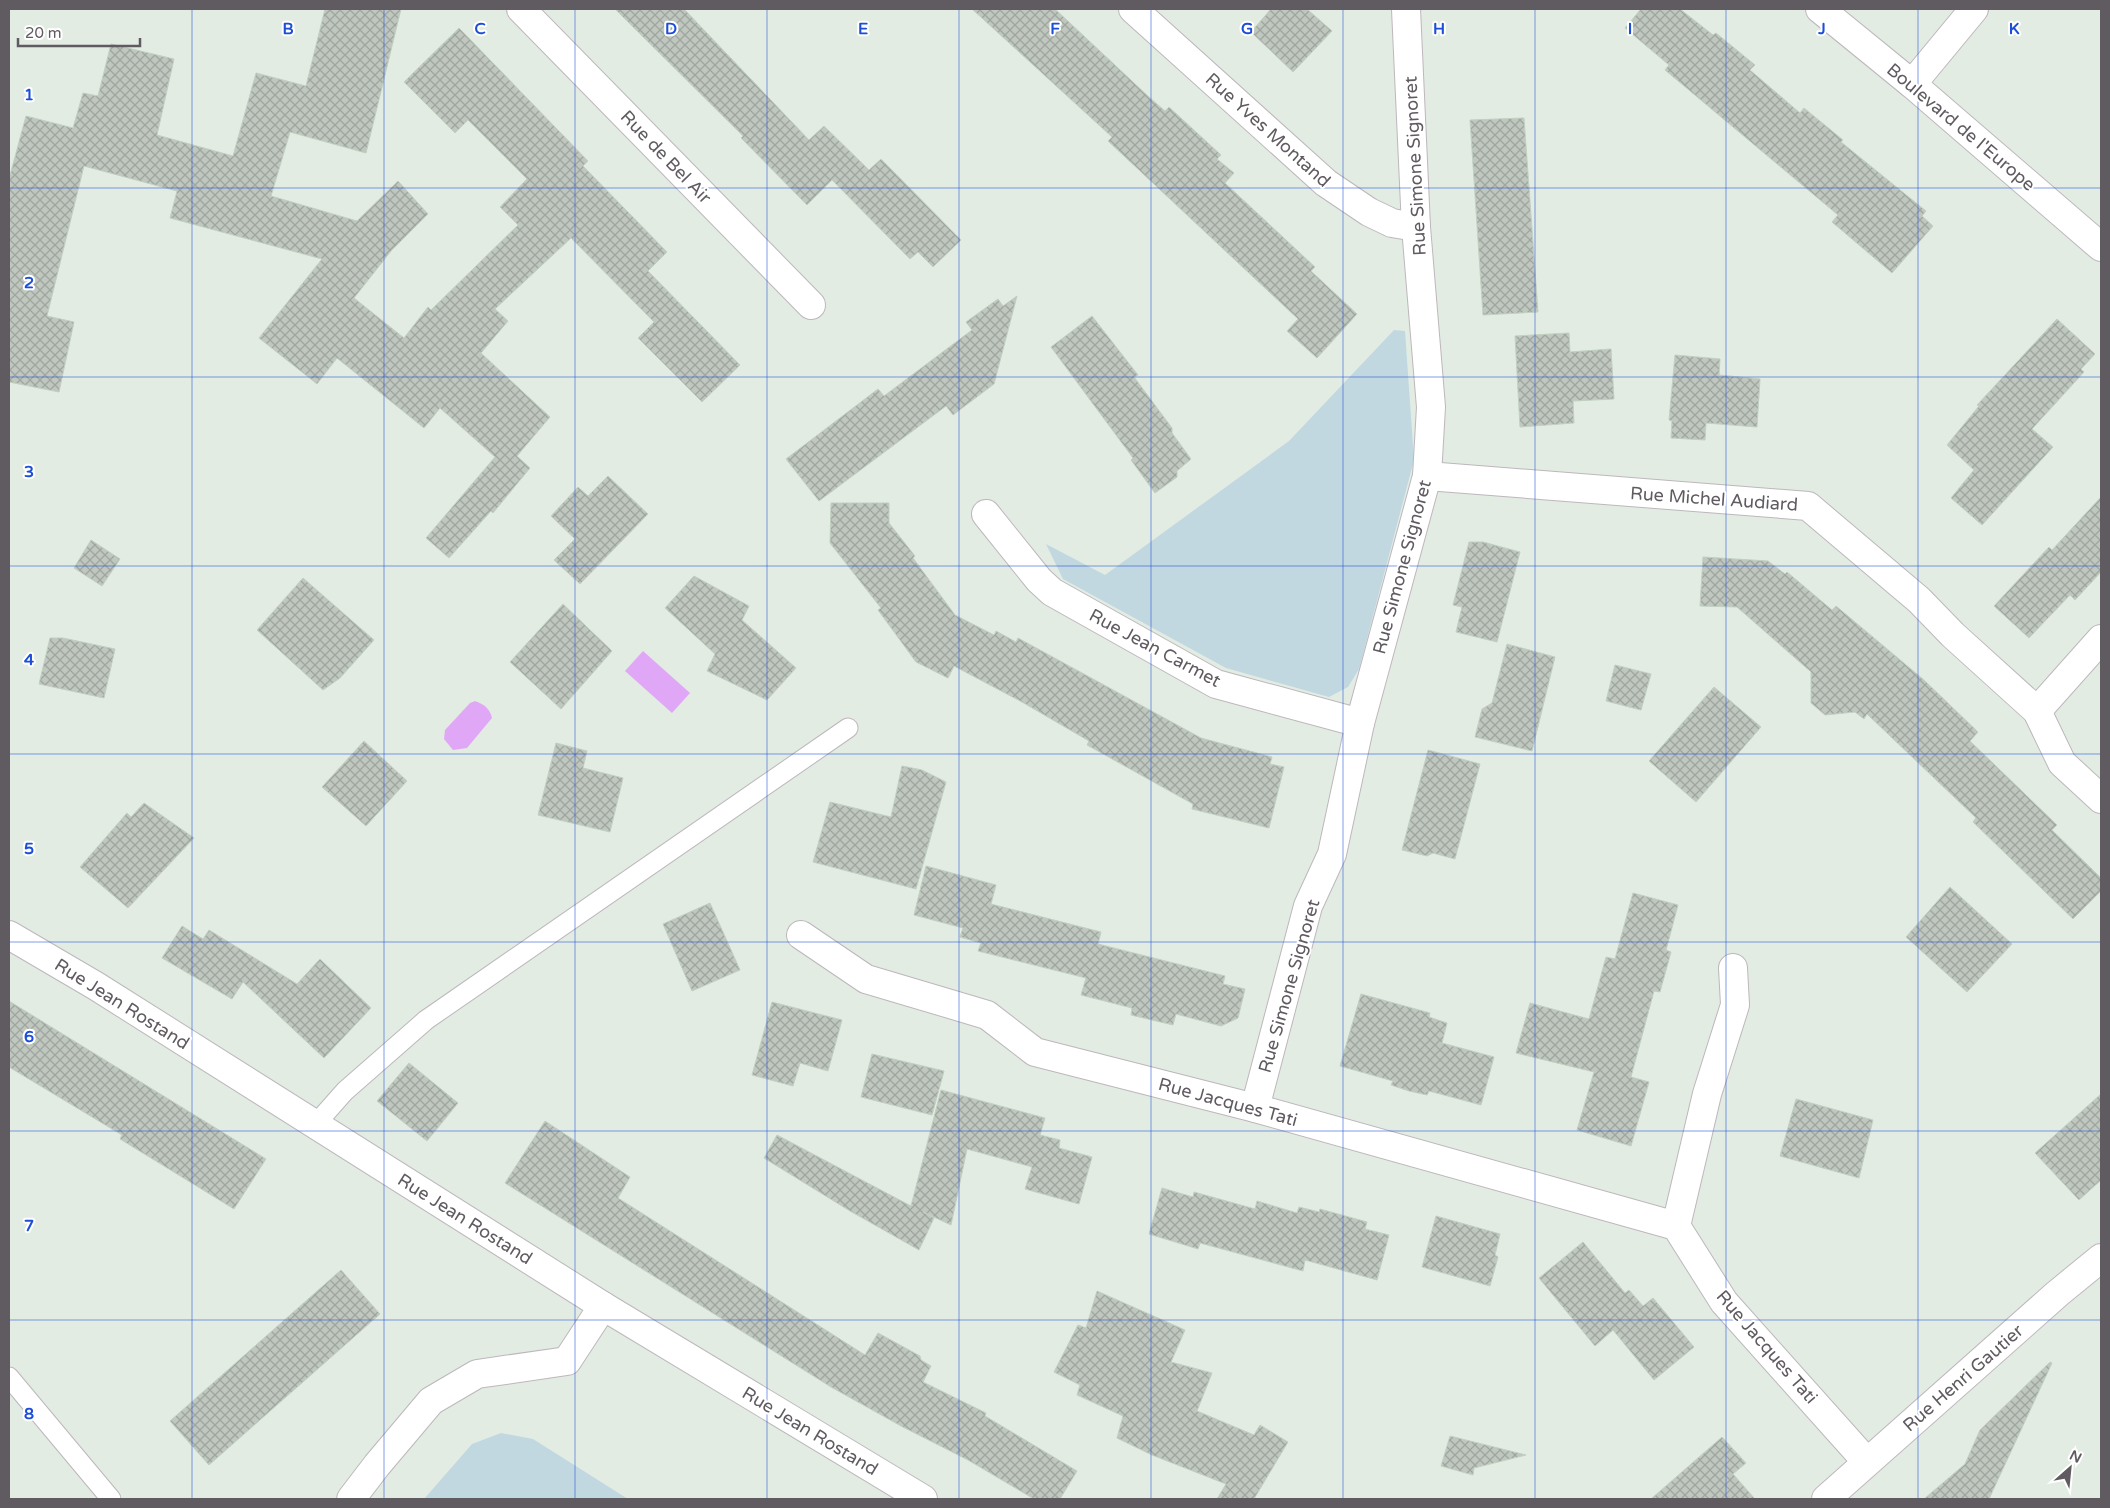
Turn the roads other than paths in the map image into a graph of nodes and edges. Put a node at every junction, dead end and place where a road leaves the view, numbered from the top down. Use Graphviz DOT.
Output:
graph roads {
  1 [pos="521,9"];
  2 [pos="1133,9"];
  3 [pos="1406,9"];
  4 [pos="1820,9"];
  5 [pos="1974,9"];
  6 [pos="1912,84"];
  7 [pos="1416,227"];
  8 [pos="2101,247"];
  9 [pos="812,305"];
  10 [pos="1427,476"];
  11 [pos="986,514"];
  12 [pos="2101,639"];
  13 [pos="2037,711"];
  14 [pos="1360,723"];
  15 [pos="848,728"];
  16 [pos="2101,799"];
  17 [pos="801,935"];
  18 [pos="9,936"];
  19 [pos="1733,968"];
  20 [pos="1255,1108"];
  21 [pos="314,1126"];
  22 [pos="1676,1226"];
  23 [pos="2101,1258"];
  24 [pos="604,1306"];
  25 [pos="9,1377"];
  26 [pos="1867,1462"];
  27 [pos="112,1499"];
  28 [pos="351,1499"];
  29 [pos="923,1499"];
  30 [pos="1826,1499"];
  1 -- 9 [label="street, Rue de Bel Air"];
  2 -- 7 [label="street, Rue Yves Montand"];
  3 -- 7 [label="street, Rue Simone Signoret"];
  4 -- 6 [label="street, Boulevard de l'Europe"];
  5 -- 6 [label="street"];
  6 -- 8 [label="street, Boulevard de l'Europe"];
  7 -- 10 [label="street, Rue Simone Signoret"];
  10 -- 13 [label="street, Rue Michel Audiard"];
  10 -- 14 [label="street, Rue Simone Signoret"];
  11 -- 14 [label="street, Rue Jean Carmet"];
  12 -- 13 [label="street"];
  13 -- 16 [label="street"];
  14 -- 20 [label="street, Rue Simone Signoret"];
  15 -- 21 [label="lane"];
  17 -- 20 [label="street, Rue Jacques Tati"];
  18 -- 21 [label="street, Rue Jean Rostand"];
  19 -- 22 [label="street"];
  20 -- 22 [label="street, Rue Jacques Tati"];
  21 -- 24 [label="street, Rue Jean Rostand"];
  22 -- 26 [label="street, Rue Jacques Tati"];
  23 -- 26 [label="street, Rue Henri Gautier"];
  24 -- 28 [label="street"];
  24 -- 29 [label="street, Rue Jean Rostand"];
  25 -- 27 [label="lane"];
  26 -- 30 [label="street, Rue Henri Gautier"];
}
